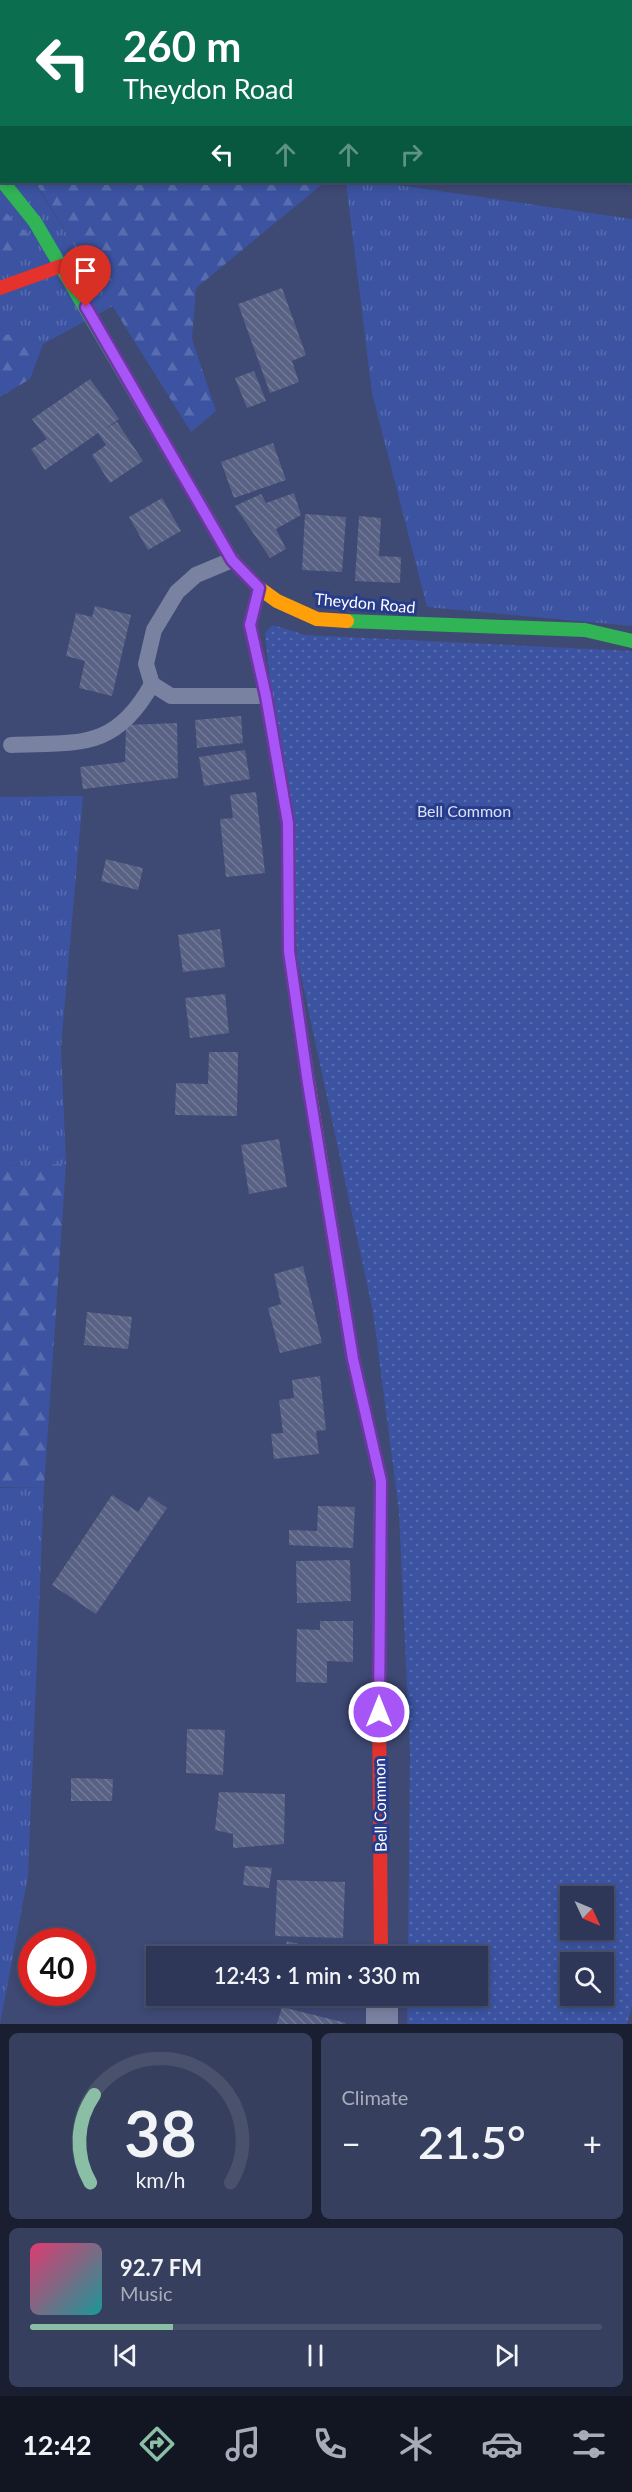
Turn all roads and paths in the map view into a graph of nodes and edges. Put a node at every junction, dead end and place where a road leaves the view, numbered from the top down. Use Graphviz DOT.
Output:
graph roads {
  1 [pos="3,183"];
  2 [pos="61,266"];
  3 [pos="0,288"];
  4 [pos="232,560"];
  5 [pos="259,588"];
  6 [pos="632,640"];
  7 [pos="152,684"];
  8 [pos="266,696"];
  9 [pos="11,745"];
  10 [pos="381,1946"];
  11 [pos="382,2006"];
  12 [pos="382,2024"];
  1 -- 2 [label="street, Theydon Road"];
  2 -- 3 [label="street"];
  2 -- 4 [label="street, Theydon Road"];
  4 -- 5 [label="street, Theydon Road"];
  4 -- 7 [label="lane"];
  5 -- 6 [label="street, Theydon Road"];
  5 -- 8 [label="street, Bell Common"];
  7 -- 8 [label="lane"];
  7 -- 9 [label="lane"];
  8 -- 10 [label="street, Bell Common"];
  11 -- 12 [label="street"];
}
